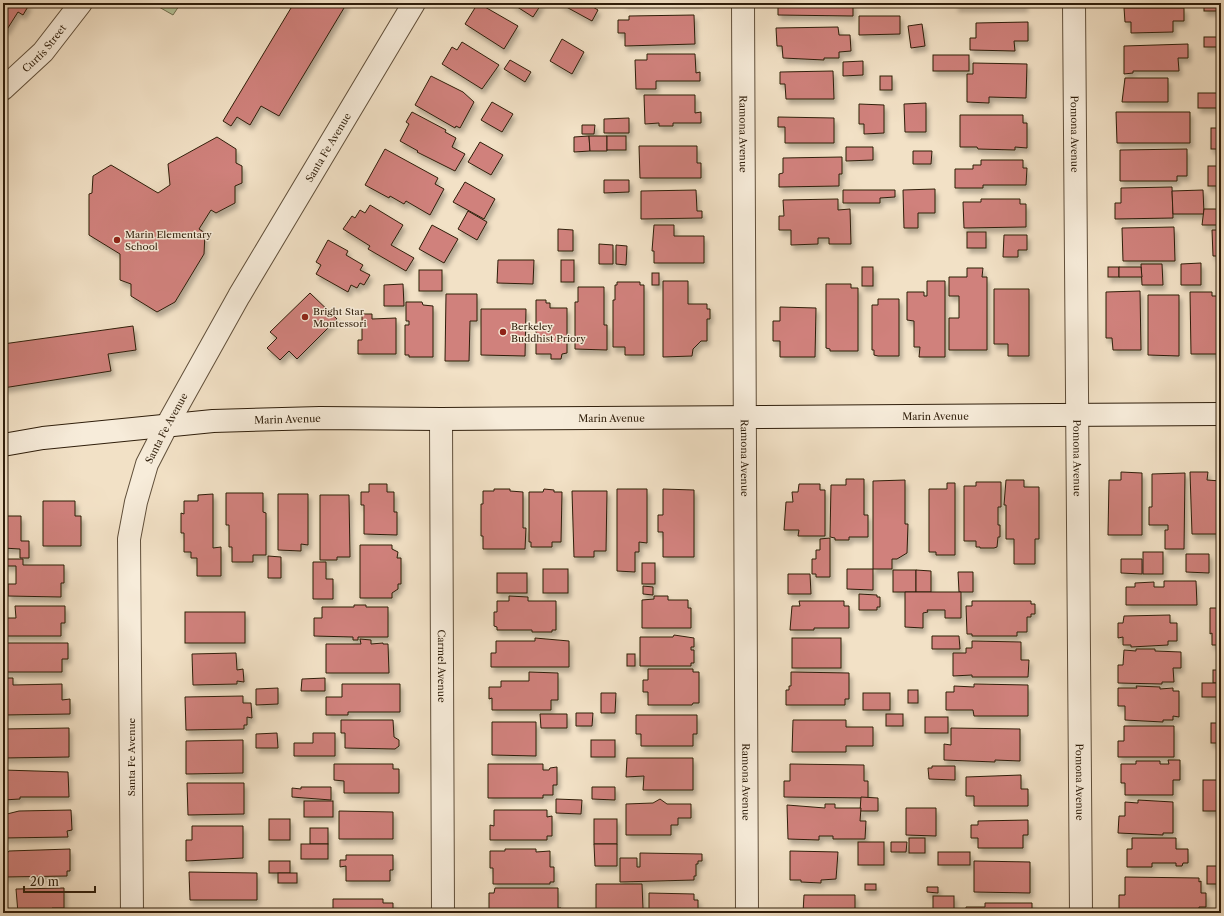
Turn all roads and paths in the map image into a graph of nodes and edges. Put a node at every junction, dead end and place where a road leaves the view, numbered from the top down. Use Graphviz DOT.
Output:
graph roads {
  1 [pos="81,3"];
  2 [pos="414,3"];
  3 [pos="743,3"];
  4 [pos="1074,3"];
  5 [pos="3,89"];
  6 [pos="1221,414"];
  7 [pos="1077,415"];
  8 [pos="744,417"];
  9 [pos="441,419"];
  10 [pos="167,425"];
  11 [pos="3,445"];
  12 [pos="132,913"];
  13 [pos="443,913"];
  14 [pos="747,913"];
  15 [pos="1081,913"];
  1 -- 5 [label="street, Curtis Street"];
  2 -- 10 [label="street, Santa Fe Avenue"];
  3 -- 8 [label="street, Ramona Avenue"];
  4 -- 7 [label="street, Pomona Avenue"];
  6 -- 7 [label="street, Marin Avenue"];
  7 -- 8 [label="street, Marin Avenue"];
  7 -- 15 [label="street, Pomona Avenue"];
  8 -- 9 [label="street, Marin Avenue"];
  8 -- 14 [label="street, Ramona Avenue"];
  9 -- 10 [label="street, Marin Avenue"];
  9 -- 13 [label="street, Carmel Avenue"];
  10 -- 11 [label="street, Marin Avenue"];
  10 -- 12 [label="street, Santa Fe Avenue"];
}
